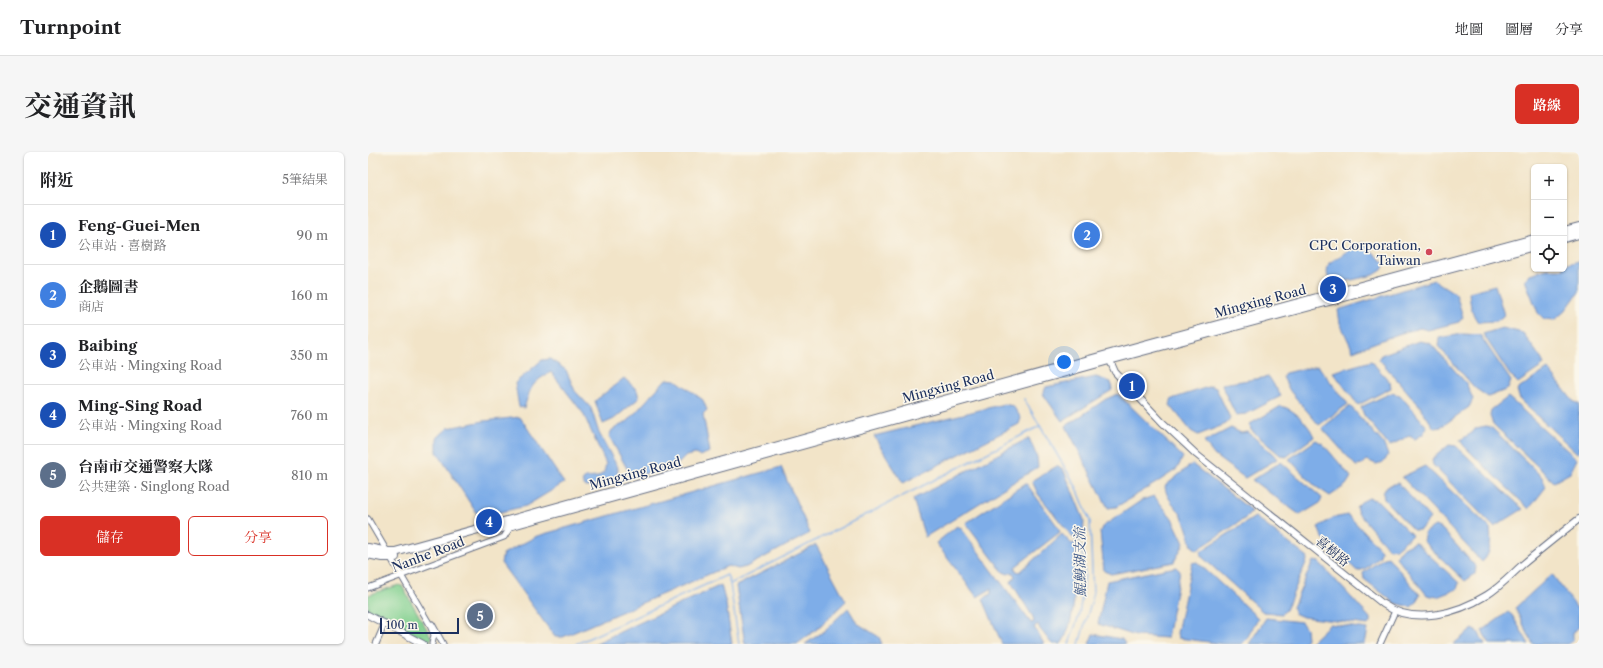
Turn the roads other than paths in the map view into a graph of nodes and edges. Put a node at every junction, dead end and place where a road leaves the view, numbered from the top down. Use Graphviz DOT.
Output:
graph roads {
  1 [pos="1579,227"];
  2 [pos="1567,230"];
  3 [pos="1579,234"];
  4 [pos="1567,237"];
  5 [pos="1531,240"];
  6 [pos="1531,247"];
  7 [pos="1108,358"];
  8 [pos="368,519"];
  9 [pos="1579,519"];
  10 [pos="512,525"];
  11 [pos="368,548"];
  12 [pos="368,554"];
  13 [pos="389,555"];
  14 [pos="401,575"];
  15 [pos="368,588"];
  16 [pos="1395,611"];
  17 [pos="368,615"];
  18 [pos="385,623"];
  19 [pos="429,623"];
  20 [pos="376,644"];
  21 [pos="423,644"];
  22 [pos="432,644"];
  23 [pos="443,644"];
  24 [pos="1380,644"];
  1 -- 2 [label="main road"];
  3 -- 4 [label="main road"];
  5 -- 7 [label="main road, Mingxing Road"];
  6 -- 7 [label="main road, Mingxing Road"];
  7 -- 10 [label="main road, Mingxing Road"];
  7 -- 13 [label="main road, Mingxing Road"];
  7 -- 16 [label="street, 喜樹路"];
  8 -- 13 [label="street"];
  9 -- 16 [label="street, 喜樹路"];
  10 -- 13 [label="main road, Mingxing Road"];
  10 -- 14 [label="street, Nanhe Road"];
  11 -- 13 [label="main road, Mingxing Road"];
  12 -- 13 [label="main road, Mingxing Road"];
  13 -- 14 [label="street"];
  14 -- 15 [label="street, Nanhe Road"];
  14 -- 19 [label="street"];
  16 -- 24 [label="street"];
  17 -- 18 [label="street"];
  18 -- 20 [label="street"];
  18 -- 21 [label="street"];
  19 -- 22 [label="street"];
  19 -- 23 [label="street"];
}
